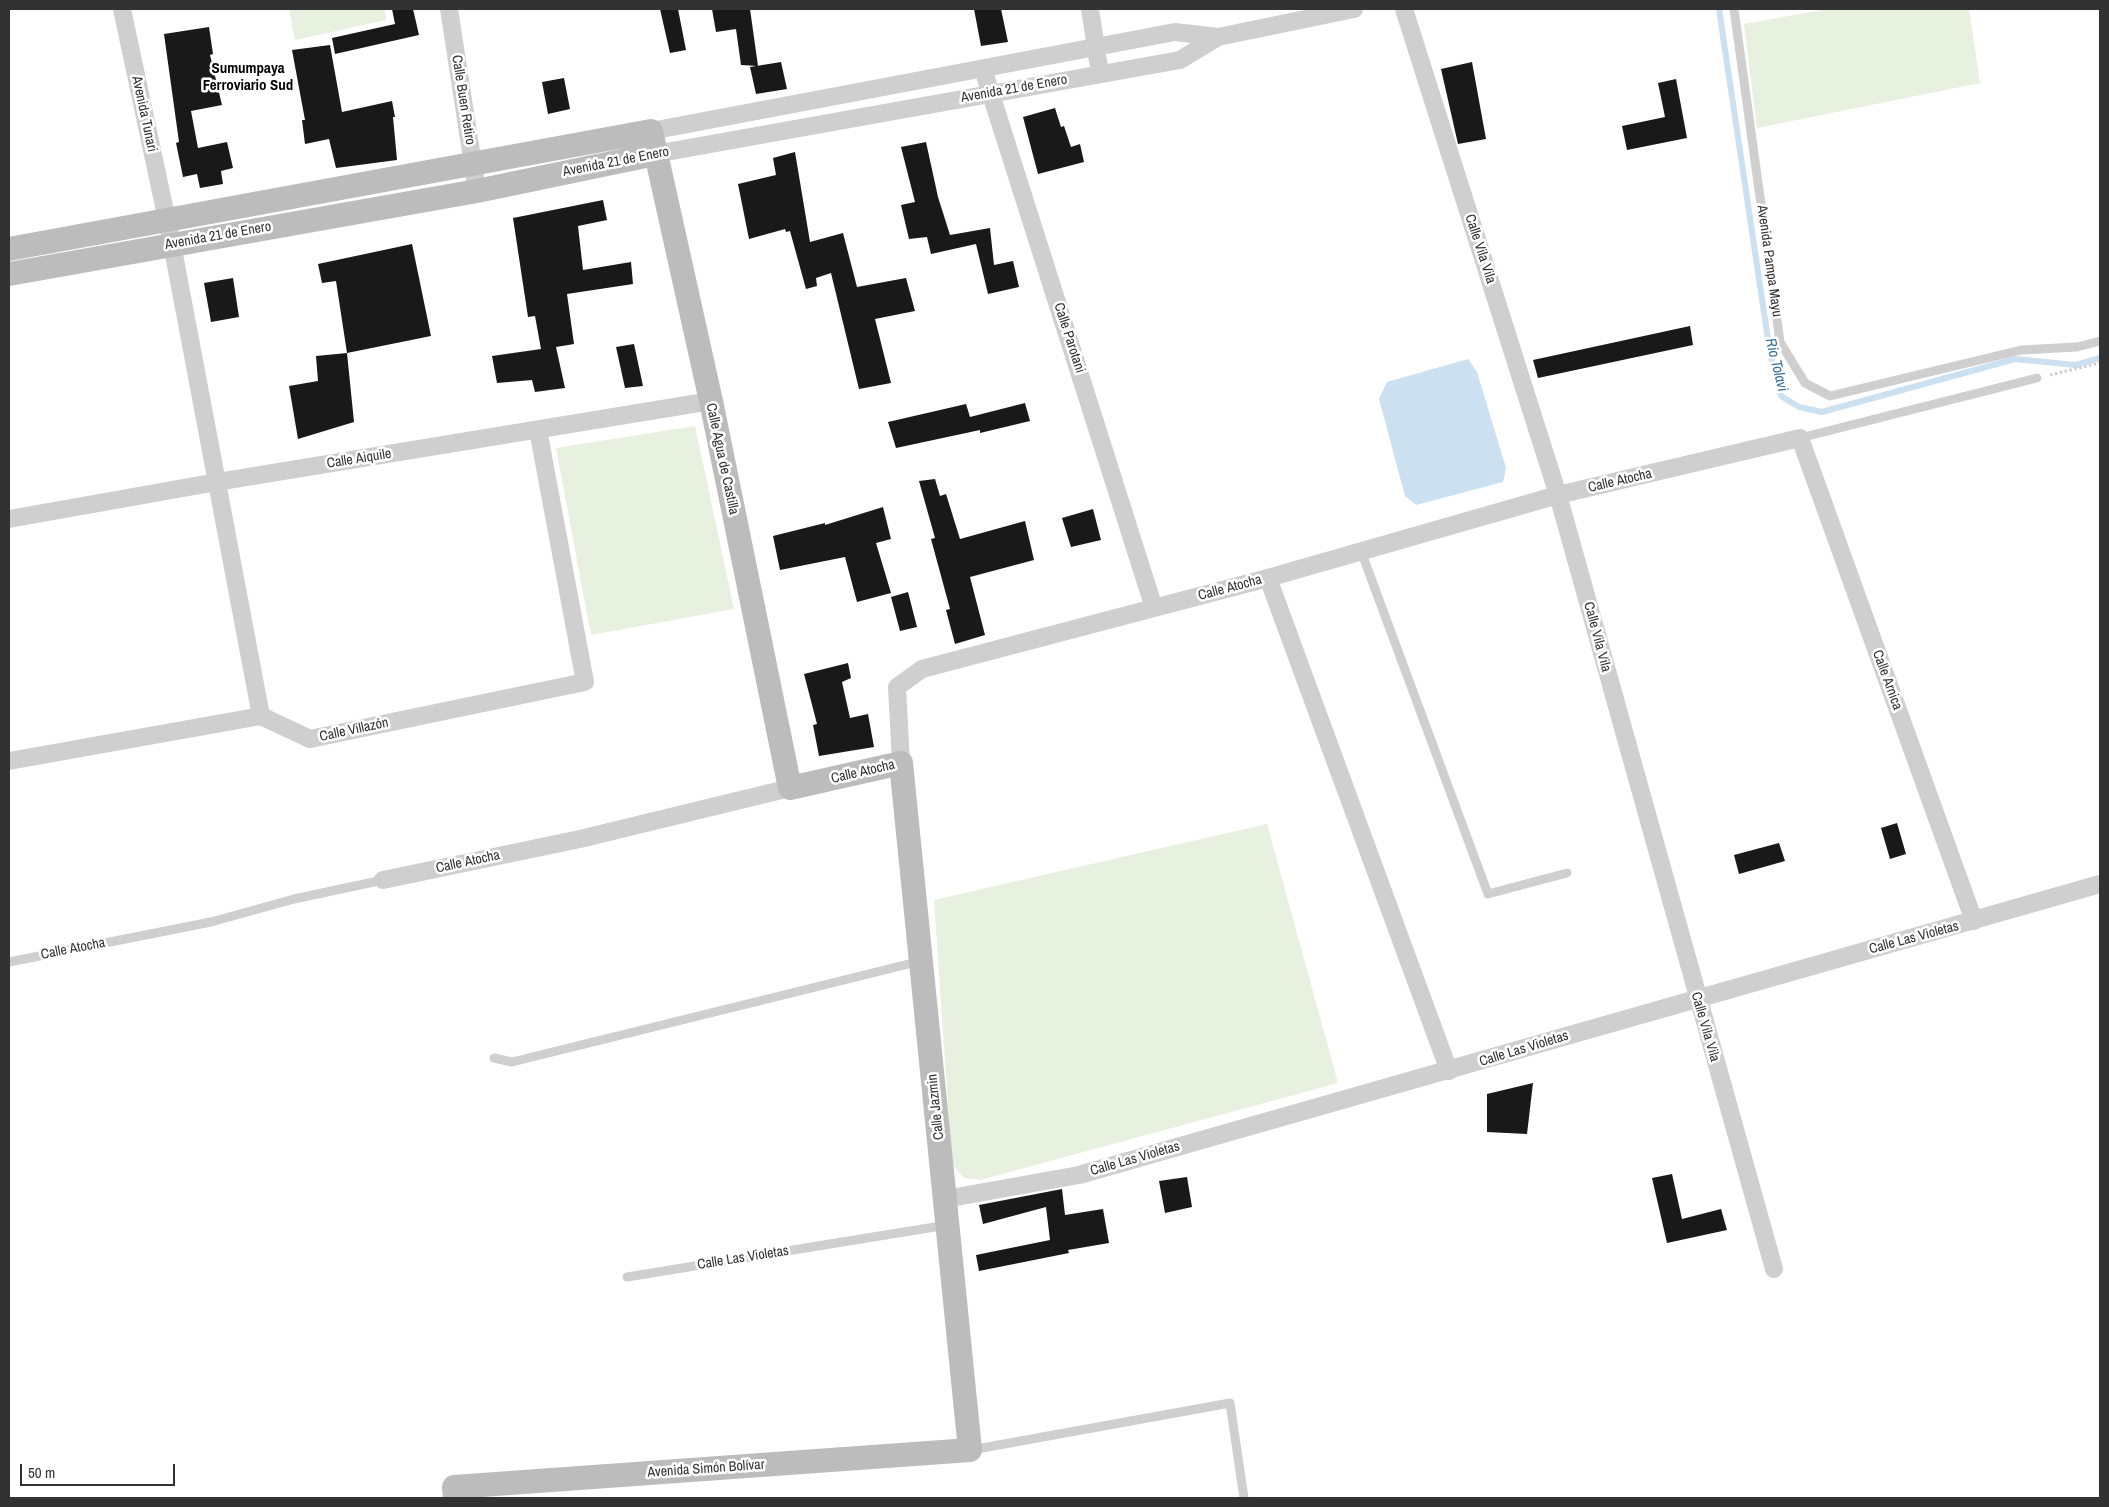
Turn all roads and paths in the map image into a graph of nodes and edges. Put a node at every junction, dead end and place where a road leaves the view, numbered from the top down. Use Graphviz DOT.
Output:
graph roads {
  1 [pos="122,9"];
  2 [pos="449,9"];
  3 [pos="1090,9"];
  4 [pos="1354,9"];
  5 [pos="1404,9"];
  6 [pos="1734,9"];
  7 [pos="1218,37"];
  8 [pos="1097,47"];
  9 [pos="983,69"];
  10 [pos="1100,74"];
  11 [pos="991,94"];
  12 [pos="651,131"];
  13 [pos="655,154"];
  14 [pos="472,165"];
  15 [pos="477,191"];
  16 [pos="166,219"];
  17 [pos="172,244"];
  18 [pos="9,249"];
  19 [pos="9,274"];
  20 [pos="2100,341"];
  21 [pos="2100,363"];
  22 [pos="2037,378"];
  23 [pos="710,401"];
  24 [pos="538,430"];
  25 [pos="1800,438"];
  26 [pos="217,482"];
  27 [pos="1558,495"];
  28 [pos="9,519"];
  29 [pos="1361,551"];
  30 [pos="1268,578"];
  31 [pos="1154,608"];
  32 [pos="261,716"];
  33 [pos="9,761"];
  34 [pos="901,764"];
  35 [pos="790,788"];
  36 [pos="1566,873"];
  37 [pos="383,880"];
  38 [pos="2100,884"];
  39 [pos="1974,921"];
  40 [pos="921,961"];
  41 [pos="9,962"];
  42 [pos="1697,997"];
  43 [pos="494,1058"];
  44 [pos="1449,1071"];
  45 [pos="945,1199"];
  46 [pos="947,1225"];
  47 [pos="1774,1269"];
  48 [pos="627,1277"];
  49 [pos="970,1450"];
  50 [pos="455,1498"];
  51 [pos="1244,1498"];
  1 -- 16 [label="street, Avenida Tunari"];
  2 -- 14 [label="street, Calle Buen Retiro"];
  3 -- 8 [label="street"];
  4 -- 7 [label="street, Avenida 21 de Enero"];
  5 -- 27 [label="street, Calle Vila Vila"];
  6 -- 20 [label="lane, Avenida Pampa Mayu"];
  7 -- 8 [label="street, Avenida 21 de Enero"];
  7 -- 10 [label="street, Avenida 21 de Enero"];
  8 -- 9 [label="street, Avenida 21 de Enero"];
  8 -- 10 [label="street"];
  9 -- 11 [label="street, Calle Parotani"];
  9 -- 12 [label="street, Avenida 21 de Enero"];
  10 -- 11 [label="street, Avenida 21 de Enero"];
  11 -- 13 [label="street, Avenida 21 de Enero"];
  11 -- 31 [label="street, Calle Parotani"];
  12 -- 13 [label="street, Calle Agua de Castilla"];
  12 -- 14 [label="street, Avenida 21 de Enero"];
  13 -- 15 [label="street, Avenida 21 de Enero"];
  13 -- 23 [label="street, Calle Agua de Castilla"];
  14 -- 15 [label="street, Calle Buen Retiro"];
  14 -- 16 [label="street, Avenida 21 de Enero"];
  15 -- 17 [label="street, Avenida 21 de Enero"];
  16 -- 17 [label="street, Avenida Tunari"];
  16 -- 18 [label="street, Avenida 21 de Enero"];
  17 -- 19 [label="street, Avenida 21 de Enero"];
  17 -- 26 [label="street, Avenida Tunari"];
  21 -- 22 [label="path"];
  22 -- 25 [label="lane"];
  23 -- 24 [label="street, Calle Aiquile"];
  23 -- 35 [label="street, Calle Agua de Castilla"];
  24 -- 26 [label="street, Calle Aiquile"];
  24 -- 32 [label="street, Calle Villazón"];
  25 -- 27 [label="street, Calle Atocha"];
  25 -- 39 [label="street, Calle Arnica"];
  26 -- 28 [label="street, Calle Aiquile"];
  26 -- 32 [label="street, Avenida Tunari"];
  27 -- 29 [label="street, Calle Atocha"];
  27 -- 42 [label="street, Calle Vila Vila"];
  29 -- 30 [label="street, Calle Atocha"];
  29 -- 36 [label="lane"];
  30 -- 31 [label="street, Calle Atocha"];
  30 -- 44 [label="street"];
  31 -- 34 [label="street, Calle Atocha"];
  32 -- 33 [label="street"];
  34 -- 35 [label="street, Calle Atocha"];
  34 -- 40 [label="street, Calle Jazmin"];
  35 -- 37 [label="street, Calle Atocha"];
  37 -- 41 [label="lane, Calle Atocha"];
  38 -- 39 [label="street, Calle Las Violetas"];
  39 -- 42 [label="street, Calle Las Violetas"];
  40 -- 43 [label="lane"];
  40 -- 45 [label="street, Calle Jazmin"];
  42 -- 44 [label="street, Calle Las Violetas"];
  42 -- 47 [label="street, Calle Vila Vila"];
  44 -- 45 [label="street, Calle Las Violetas"];
  45 -- 46 [label="street, Calle Jazmin"];
  46 -- 48 [label="lane, Calle Las Violetas"];
  46 -- 49 [label="street, Calle Jazmin"];
  49 -- 50 [label="street, Avenida Simón Bolívar"];
  49 -- 51 [label="lane"];
}
